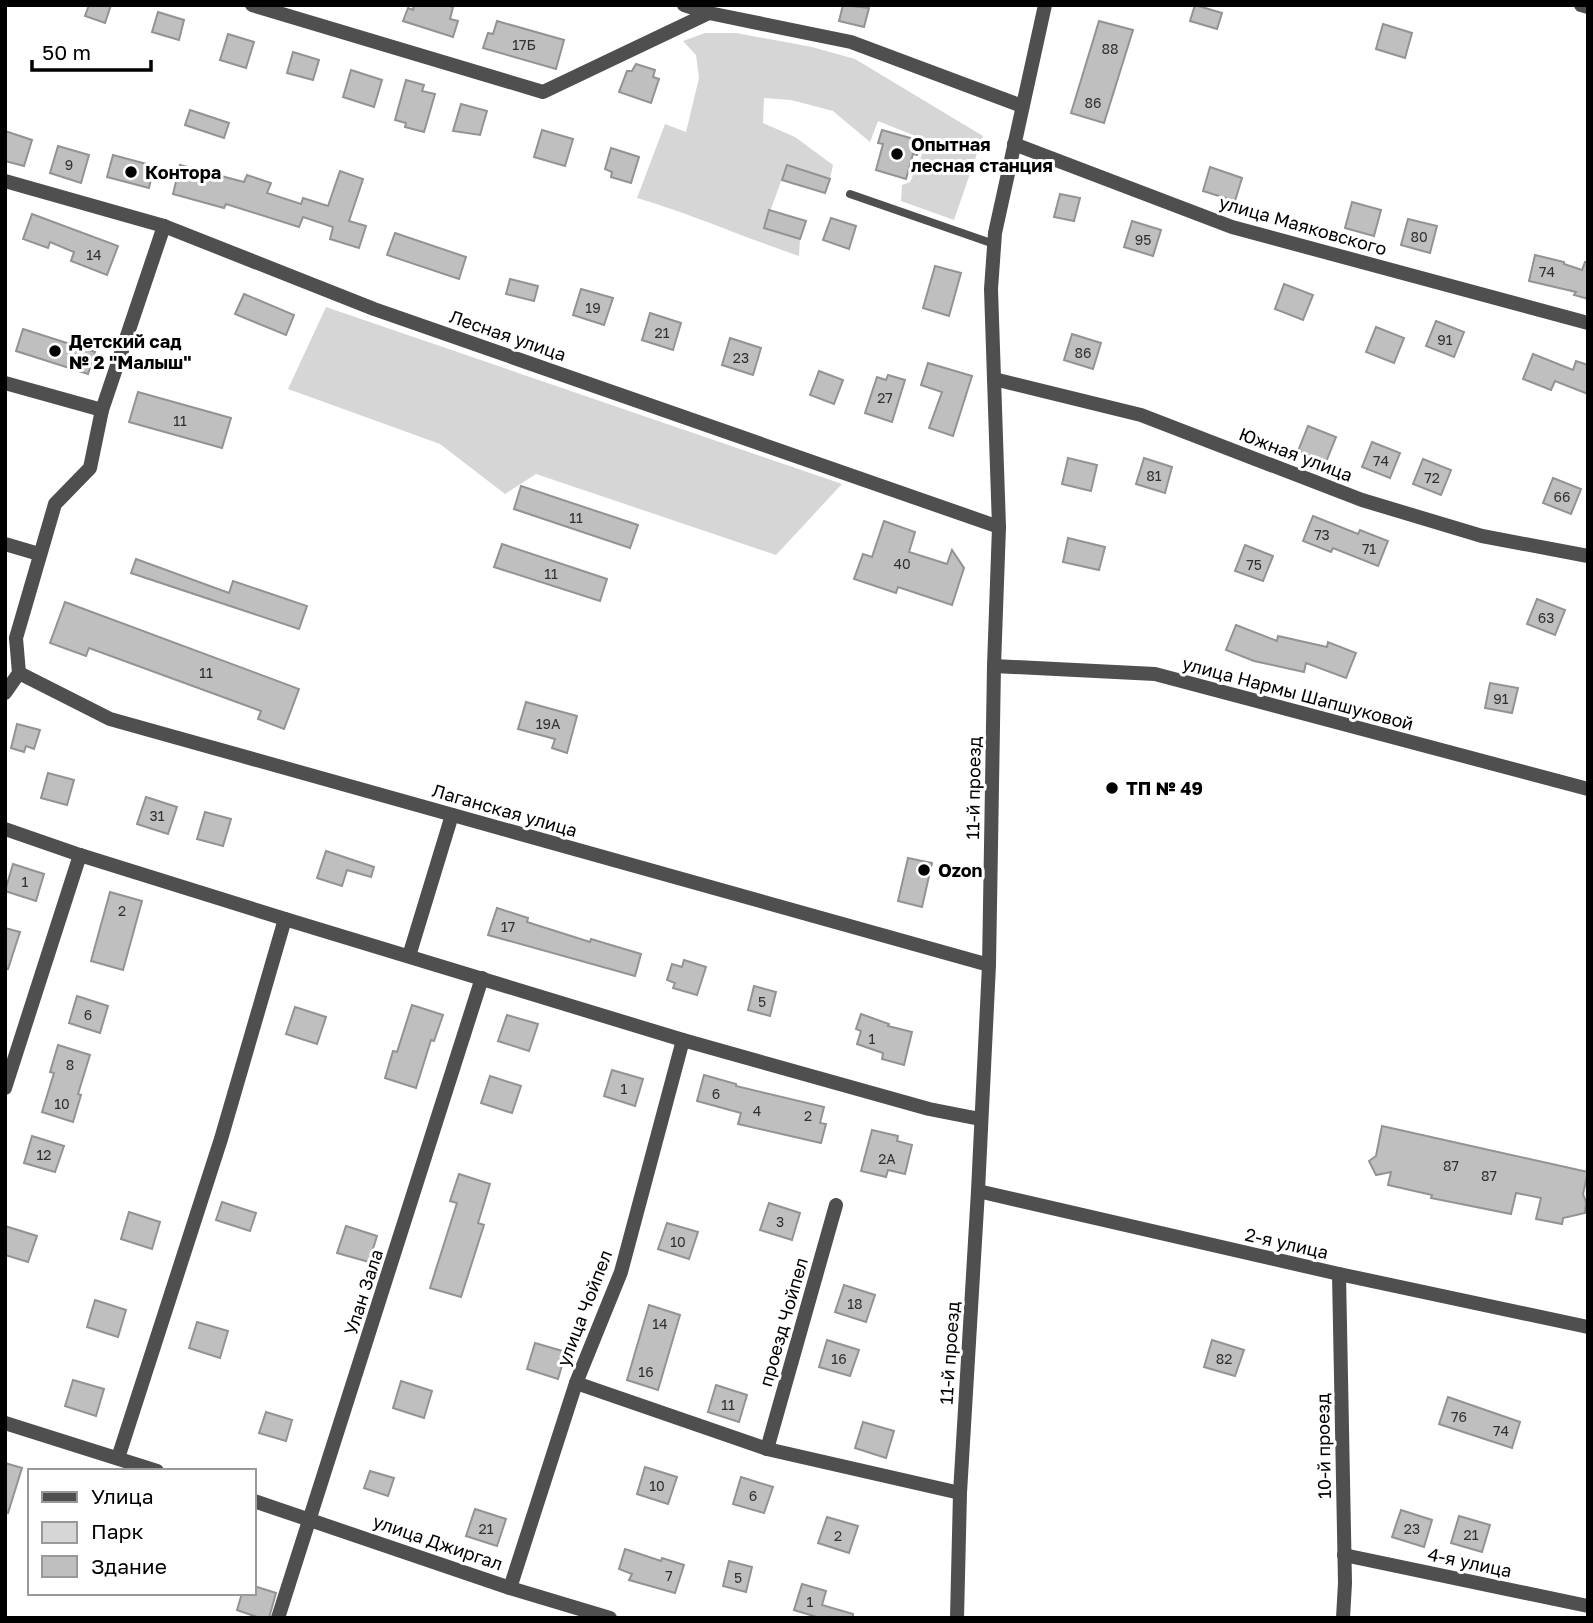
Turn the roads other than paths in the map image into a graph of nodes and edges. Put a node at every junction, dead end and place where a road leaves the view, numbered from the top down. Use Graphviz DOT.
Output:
graph roads {
  1 [pos="252,5"];
  2 [pos="684,5"];
  3 [pos="1045,5"];
  4 [pos="1581,5"];
  5 [pos="1588,8"];
  6 [pos="709,13"];
  7 [pos="1022,106"];
  8 [pos="1014,144"];
  9 [pos="5,181"];
  10 [pos="850,194"];
  11 [pos="164,226"];
  12 [pos="995,244"];
  13 [pos="1588,323"];
  14 [pos="994,379"];
  15 [pos="5,383"];
  16 [pos="102,410"];
  17 [pos="999,527"];
  18 [pos="5,544"];
  19 [pos="39,554"];
  20 [pos="1588,556"];
  21 [pos="994,666"];
  22 [pos="12,676"];
  23 [pos="5,692"];
  24 [pos="1588,789"];
  25 [pos="452,815"];
  26 [pos="5,829"];
  27 [pos="80,855"];
  28 [pos="285,919"];
  29 [pos="410,956"];
  30 [pos="989,965"];
  31 [pos="482,978"];
  32 [pos="683,1040"];
  33 [pos="5,1088"];
  34 [pos="980,1119"];
  35 [pos="978,1191"];
  36 [pos="836,1205"];
  37 [pos="1339,1275"];
  38 [pos="1588,1327"];
  39 [pos="576,1383"];
  40 [pos="5,1423"];
  41 [pos="767,1449"];
  42 [pos="118,1458"];
  43 [pos="151,1469"];
  44 [pos="960,1493"];
  45 [pos="256,1502"];
  46 [pos="310,1518"];
  47 [pos="1344,1555"];
  48 [pos="510,1588"];
  49 [pos="1588,1606"];
  50 [pos="278,1618"];
  51 [pos="610,1618"];
  52 [pos="957,1618"];
  53 [pos="1343,1618"];
  1 -- 6 [label="street"];
  2 -- 6 [label="street"];
  3 -- 7 [label="street, 11-й проезд"];
  4 -- 5 [label="street"];
  6 -- 7 [label="street"];
  7 -- 8 [label="street, 11-й проезд"];
  8 -- 12 [label="street, 11-й проезд"];
  8 -- 13 [label="street, улица Маяковского"];
  9 -- 11 [label="street, Лесная улица"];
  10 -- 12 [label="lane"];
  11 -- 16 [label="street"];
  11 -- 17 [label="street, Лесная улица"];
  12 -- 14 [label="street, 11-й проезд"];
  14 -- 17 [label="street, 11-й проезд"];
  14 -- 20 [label="street, Южная улица"];
  15 -- 16 [label="street"];
  16 -- 19 [label="street"];
  17 -- 21 [label="street, 11-й проезд"];
  18 -- 19 [label="street"];
  19 -- 22 [label="street"];
  21 -- 24 [label="street, улица Нармы Шапшуковой"];
  21 -- 30 [label="street, 11-й проезд"];
  22 -- 23 [label="street"];
  22 -- 25 [label="street, Лаганская улица"];
  25 -- 29 [label="street"];
  25 -- 30 [label="street, Лаганская улица"];
  26 -- 27 [label="street"];
  27 -- 28 [label="street"];
  27 -- 33 [label="street"];
  28 -- 29 [label="street"];
  28 -- 42 [label="street"];
  29 -- 31 [label="street"];
  30 -- 34 [label="street, 11-й проезд"];
  31 -- 32 [label="street"];
  31 -- 46 [label="street, Улан Зала"];
  32 -- 34 [label="street"];
  32 -- 39 [label="street, улица Чойпел"];
  34 -- 35 [label="street, 11-й проезд"];
  35 -- 37 [label="street, 2-я улица"];
  35 -- 44 [label="street, 11-й проезд"];
  36 -- 41 [label="street, проезд Чойпел"];
  37 -- 38 [label="street, 2-я улица"];
  37 -- 47 [label="street, 10-й проезд"];
  39 -- 41 [label="street"];
  39 -- 48 [label="street, улица Чойпел"];
  40 -- 42 [label="street"];
  41 -- 44 [label="street"];
  42 -- 43 [label="street"];
  44 -- 52 [label="street, 11-й проезд"];
  45 -- 46 [label="street, улица Джиргал"];
  46 -- 48 [label="street, улица Джиргал"];
  46 -- 50 [label="street, Улан Зала"];
  47 -- 49 [label="street, 4-я улица"];
  47 -- 53 [label="street, 10-й проезд"];
  48 -- 51 [label="street, улица Джиргал"];
}
